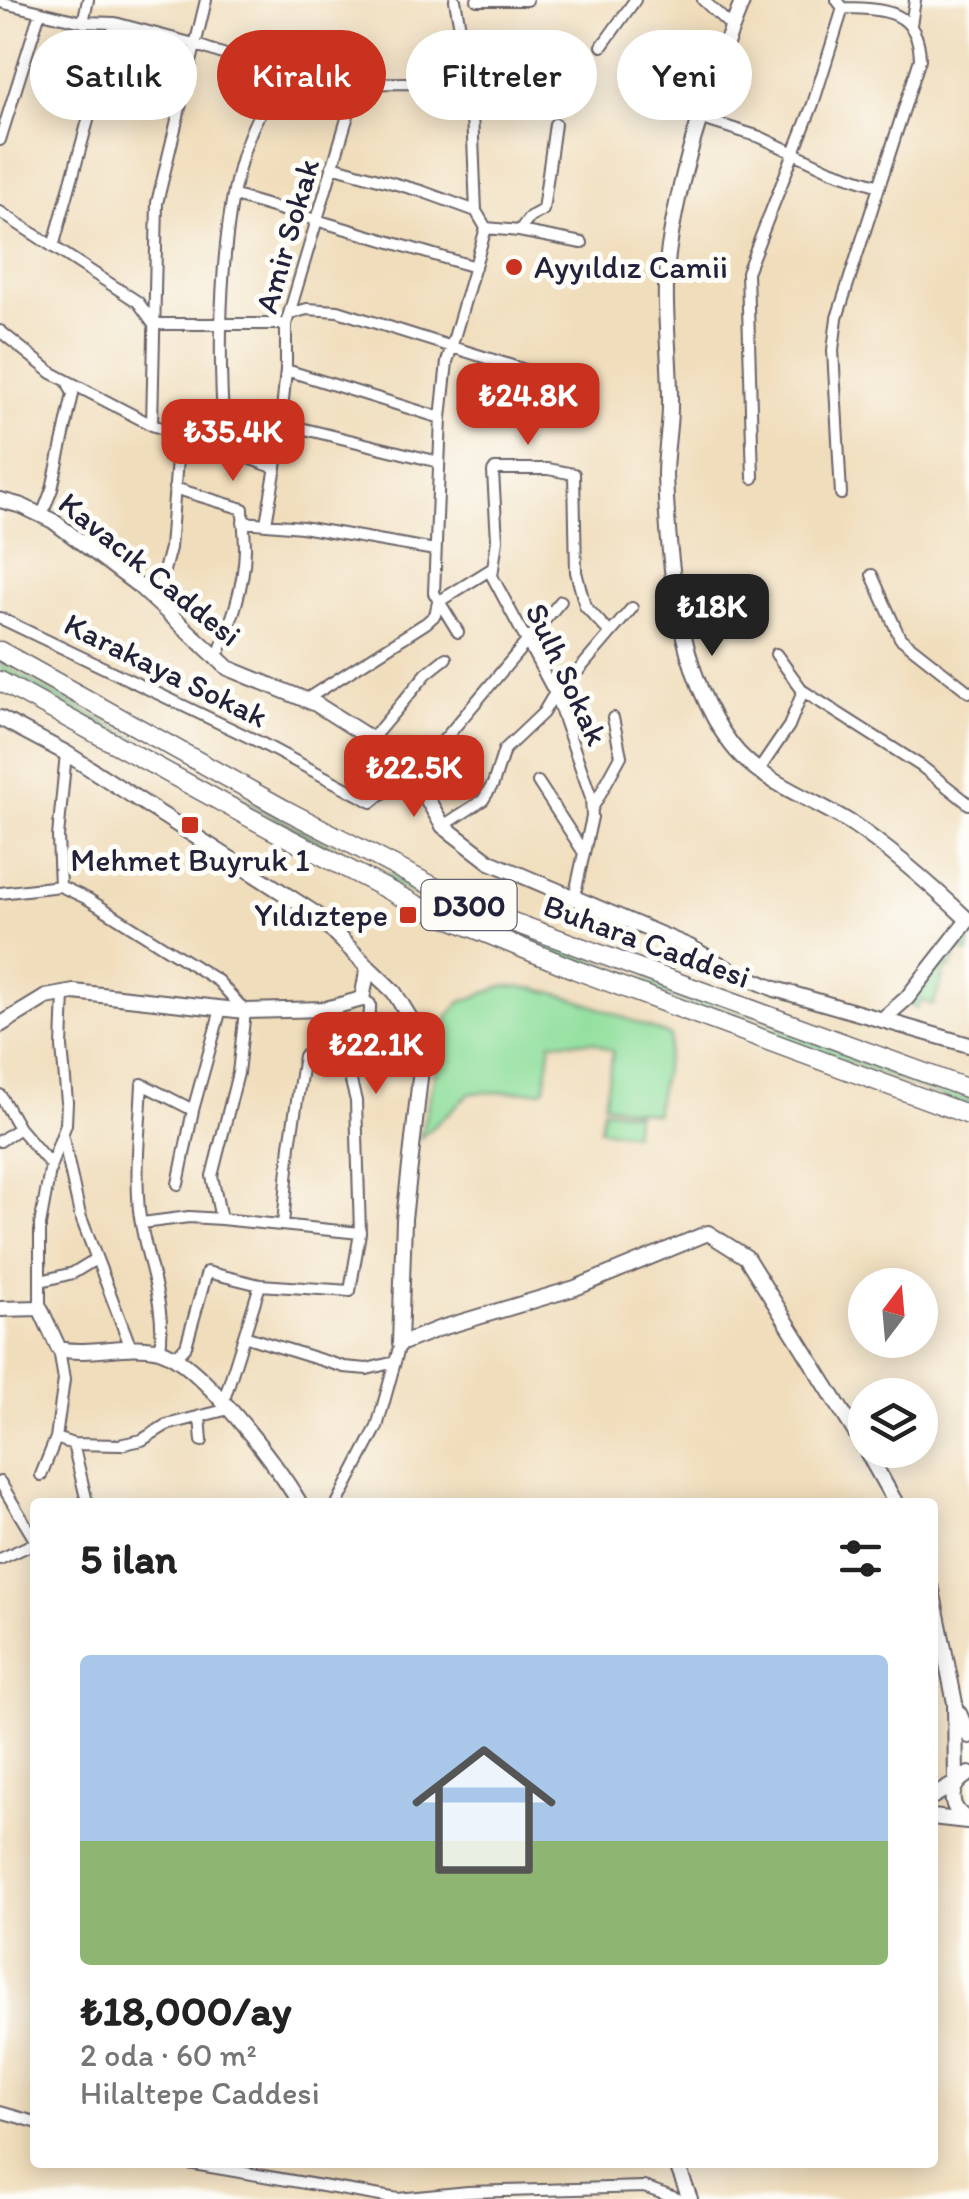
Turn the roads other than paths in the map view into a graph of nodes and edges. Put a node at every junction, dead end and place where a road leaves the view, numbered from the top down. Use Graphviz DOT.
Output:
graph roads {
  1 [pos="88,0"];
  2 [pos="206,0"];
  3 [pos="455,0"];
  4 [pos="476,0"];
  5 [pos="526,0"];
  6 [pos="634,0"];
  7 [pos="703,0"];
  8 [pos="743,0"];
  9 [pos="916,0"];
  10 [pos="0,2"];
  11 [pos="840,4"];
  12 [pos="40,12"];
  13 [pos="82,22"];
  14 [pos="115,23"];
  15 [pos="911,26"];
  16 [pos="732,27"];
  17 [pos="141,30"];
  18 [pos="460,30"];
  19 [pos="731,30"];
  20 [pos="197,33"];
  21 [pos="602,46"];
  22 [pos="176,120"];
  23 [pos="258,120"];
  24 [pos="346,120"];
  25 [pos="472,120"];
  26 [pos="699,120"];
  27 [pos="705,120"];
  28 [pos="555,124"];
  29 [pos="0,140"];
  30 [pos="793,151"];
  31 [pos="332,166"];
  32 [pos="879,186"];
  33 [pos="234,196"];
  34 [pos="476,211"];
  35 [pos="0,212"];
  36 [pos="318,222"];
  37 [pos="486,228"];
  38 [pos="520,231"];
  39 [pos="582,243"];
  40 [pos="52,247"];
  41 [pos="475,267"];
  42 [pos="287,319"];
  43 [pos="154,324"];
  44 [pos="220,324"];
  45 [pos="0,332"];
  46 [pos="452,346"];
  47 [pos="286,370"];
  48 [pos="560,381"];
  49 [pos="68,382"];
  50 [pos="441,418"];
  51 [pos="280,422"];
  52 [pos="152,425"];
  53 [pos="439,462"];
  54 [pos="276,468"];
  55 [pos="753,478"];
  56 [pos="174,488"];
  57 [pos="841,494"];
  58 [pos="0,500"];
  59 [pos="42,515"];
  60 [pos="243,522"];
  61 [pos="266,522"];
  62 [pos="435,550"];
  63 [pos="493,568"];
  64 [pos="872,575"];
  65 [pos="147,596"];
  66 [pos="561,601"];
  67 [pos="438,602"];
  68 [pos="632,608"];
  69 [pos="0,618"];
  70 [pos="458,632"];
  71 [pos="610,632"];
  72 [pos="528,642"];
  73 [pos="0,651"];
  74 [pos="776,654"];
  75 [pos="216,658"];
  76 [pos="446,658"];
  77 [pos="0,681"];
  78 [pos="803,690"];
  79 [pos="969,692"];
  80 [pos="555,694"];
  81 [pos="305,700"];
  82 [pos="0,718"];
  83 [pos="613,718"];
  84 [pos="370,741"];
  85 [pos="66,752"];
  86 [pos="410,770"];
  87 [pos="759,770"];
  88 [pos="538,782"];
  89 [pos="969,804"];
  90 [pos="593,807"];
  91 [pos="444,826"];
  92 [pos="584,853"];
  93 [pos="60,886"];
  94 [pos="0,893"];
  95 [pos="574,898"];
  96 [pos="968,921"];
  97 [pos="368,968"];
  98 [pos="775,989"];
  99 [pos="64,993"];
  100 [pos="362,999"];
  101 [pos="221,1009"];
  102 [pos="244,1011"];
  103 [pos="768,1016"];
  104 [pos="2,1018"];
  105 [pos="883,1019"];
  106 [pos="969,1045"];
  107 [pos="342,1046"];
  108 [pos="969,1089"];
  109 [pos="0,1095"];
  110 [pos="193,1110"];
  111 [pos="969,1115"];
  112 [pos="20,1128"];
  113 [pos="63,1138"];
  114 [pos="0,1141"];
  115 [pos="51,1165"];
  116 [pos="178,1184"];
  117 [pos="221,1218"];
  118 [pos="142,1223"];
  119 [pos="283,1225"];
  120 [pos="360,1232"];
  121 [pos="96,1259"];
  122 [pos="40,1281"];
  123 [pos="260,1286"];
  124 [pos="0,1308"];
  125 [pos="40,1308"];
  126 [pos="246,1337"];
  127 [pos="400,1344"];
  128 [pos="131,1348"];
  129 [pos="59,1350"];
  130 [pos="160,1350"];
  131 [pos="175,1358"];
  132 [pos="395,1362"];
  133 [pos="226,1406"];
  134 [pos="200,1416"];
  135 [pos="848,1420"];
  136 [pos="56,1438"];
  137 [pos="202,1441"];
  138 [pos="73,1444"];
  139 [pos="876,1468"];
  140 [pos="42,1475"];
  141 [pos="0,1482"];
  142 [pos="85,1498"];
  143 [pos="297,1498"];
  144 [pos="340,1498"];
  145 [pos="893,1498"];
  146 [pos="30,1533"];
  147 [pos="30,1544"];
  148 [pos="0,1559"];
  149 [pos="938,1619"];
  150 [pos="955,1703"];
  151 [pos="969,1736"];
  152 [pos="963,1778"];
  153 [pos="938,1793"];
  154 [pos="938,1818"];
  155 [pos="969,1820"];
  156 [pos="0,2112"];
  157 [pos="30,2121"];
  158 [pos="217,2168"];
  159 [pos="678,2168"];
  160 [pos="398,2199"];
  161 [pos="678,2199"];
  162 [pos="690,2199"];
  1 -- 13 [label="street"];
  2 -- 20 [label="street"];
  3 -- 18 [label="street"];
  4 -- 5 [label="street"];
  6 -- 21 [label="street"];
  7 -- 16 [label="street"];
  8 -- 16 [label="street"];
  9 -- 15 [label="street"];
  10 -- 12 [label="street"];
  11 -- 15 [label="street"];
  11 -- 30 [label="street"];
  12 -- 13 [label="street"];
  12 -- 29 [label="street"];
  13 -- 14 [label="street"];
  14 -- 17 [label="street"];
  14 -- 40 [label="street"];
  15 -- 32 [label="street"];
  16 -- 19 [label="street"];
  22 -- 43 [label="street"];
  23 -- 33 [label="street"];
  24 -- 31 [label="street, Amir Sokak"];
  25 -- 34 [label="street"];
  26 -- 87 [label="street"];
  27 -- 30 [label="street"];
  28 -- 38 [label="street"];
  30 -- 32 [label="street"];
  30 -- 55 [label="street"];
  31 -- 34 [label="street"];
  31 -- 36 [label="street, Amir Sokak"];
  32 -- 57 [label="street"];
  33 -- 36 [label="street"];
  33 -- 44 [label="street"];
  34 -- 37 [label="street"];
  35 -- 40 [label="street"];
  36 -- 41 [label="street"];
  36 -- 42 [label="street, Amir Sokak"];
  37 -- 38 [label="street"];
  37 -- 41 [label="street"];
  38 -- 39 [label="street"];
  40 -- 43 [label="street"];
  41 -- 46 [label="street"];
  42 -- 44 [label="street"];
  42 -- 46 [label="street"];
  42 -- 47 [label="street, Amir Sokak"];
  43 -- 44 [label="street"];
  43 -- 52 [label="street"];
  44 -- 54 [label="street"];
  45 -- 49 [label="street"];
  46 -- 48 [label="street"];
  46 -- 50 [label="street"];
  47 -- 50 [label="street"];
  47 -- 51 [label="street, Amir Sokak"];
  49 -- 52 [label="street"];
  49 -- 59 [label="street"];
  50 -- 53 [label="street"];
  51 -- 53 [label="street"];
  51 -- 54 [label="street, Amir Sokak"];
  52 -- 56 [label="street"];
  53 -- 62 [label="street"];
  54 -- 61 [label="street, Amir Sokak"];
  56 -- 60 [label="street"];
  56 -- 65 [label="street"];
  58 -- 59 [label="street, Kavacık Caddesi"];
  59 -- 65 [label="street, Kavacık Caddesi"];
  60 -- 61 [label="street"];
  60 -- 75 [label="street"];
  61 -- 62 [label="street"];
  62 -- 67 [label="street"];
  63 -- 67 [label="street"];
  63 -- 71 [label="street, Sulh Sokak"];
  63 -- 72 [label="street, Sulh Sokak"];
  64 -- 79 [label="street"];
  65 -- 75 [label="street, Kavacık Caddesi"];
  66 -- 72 [label="street"];
  67 -- 70 [label="street"];
  67 -- 81 [label="street"];
  68 -- 71 [label="street"];
  69 -- 86 [label="street, Karakaya Sokak"];
  71 -- 80 [label="street"];
  72 -- 80 [label="street, Sulh Sokak"];
  72 -- 86 [label="street"];
  73 -- 103 [label="highway, Buhara Caddesi / D300"];
  74 -- 78 [label="street"];
  75 -- 81 [label="street, Kavacık Caddesi"];
  76 -- 84 [label="street"];
  77 -- 111 [label="highway, D300"];
  78 -- 87 [label="street"];
  78 -- 89 [label="street"];
  80 -- 90 [label="street, Sulh Sokak"];
  80 -- 91 [label="street"];
  81 -- 84 [label="street, Kavacık Caddesi"];
  82 -- 85 [label="street"];
  83 -- 90 [label="street"];
  84 -- 86 [label="street, Kavacık Caddesi"];
  85 -- 93 [label="street"];
  85 -- 97 [label="street"];
  86 -- 91 [label="street, Kavacık Caddesi"];
  87 -- 96 [label="street"];
  88 -- 92 [label="street"];
  90 -- 92 [label="street, Sulh Sokak"];
  91 -- 95 [label="street, Kavacık Caddesi"];
  92 -- 95 [label="street, Sulh Sokak"];
  93 -- 94 [label="street"];
  93 -- 102 [label="street"];
  95 -- 98 [label="street, Kavacık Caddesi"];
  96 -- 105 [label="street"];
  97 -- 100 [label="street"];
  97 -- 127 [label="street"];
  98 -- 103 [label="street"];
  98 -- 105 [label="street, Kavacık Caddesi"];
  99 -- 101 [label="street"];
  99 -- 104 [label="street"];
  99 -- 113 [label="street"];
  100 -- 102 [label="street"];
  100 -- 107 [label="street"];
  101 -- 102 [label="street"];
  101 -- 110 [label="street"];
  102 -- 117 [label="street"];
  103 -- 108 [label="highway, Buhara Caddesi / D300"];
  105 -- 106 [label="street, Kavacık Caddesi"];
  107 -- 119 [label="street"];
  107 -- 120 [label="street"];
  109 -- 112 [label="street"];
  110 -- 116 [label="street"];
  110 -- 118 [label="street"];
  112 -- 114 [label="street"];
  112 -- 115 [label="street"];
  113 -- 115 [label="street"];
  113 -- 121 [label="street"];
  115 -- 122 [label="street"];
  117 -- 118 [label="street"];
  117 -- 119 [label="street"];
  118 -- 130 [label="street"];
  119 -- 120 [label="street"];
  120 -- 123 [label="street"];
  121 -- 122 [label="street"];
  121 -- 128 [label="street"];
  122 -- 125 [label="street"];
  123 -- 126 [label="street"];
  123 -- 131 [label="street"];
  124 -- 125 [label="street"];
  125 -- 129 [label="street"];
  126 -- 132 [label="street"];
  126 -- 133 [label="street"];
  127 -- 132 [label="street"];
  127 -- 135 [label="street"];
  128 -- 129 [label="street"];
  128 -- 130 [label="street"];
  129 -- 136 [label="street"];
  130 -- 131 [label="street"];
  131 -- 133 [label="street"];
  132 -- 144 [label="street"];
  133 -- 134 [label="street"];
  133 -- 143 [label="street"];
  134 -- 137 [label="street"];
  134 -- 138 [label="street"];
  136 -- 138 [label="street"];
  136 -- 140 [label="street"];
  138 -- 142 [label="street"];
  139 -- 145 [label="street"];
  141 -- 146 [label="street"];
  147 -- 148 [label="street"];
  149 -- 150 [label="street"];
  150 -- 151 [label="street"];
  150 -- 152 [label="street"];
  152 -- 153 [label="street"];
  152 -- 155 [label="street"];
  154 -- 155 [label="street"];
  156 -- 157 [label="street"];
  158 -- 160 [label="street"];
  159 -- 162 [label="street"];
  160 -- 161 [label="street"];
}
